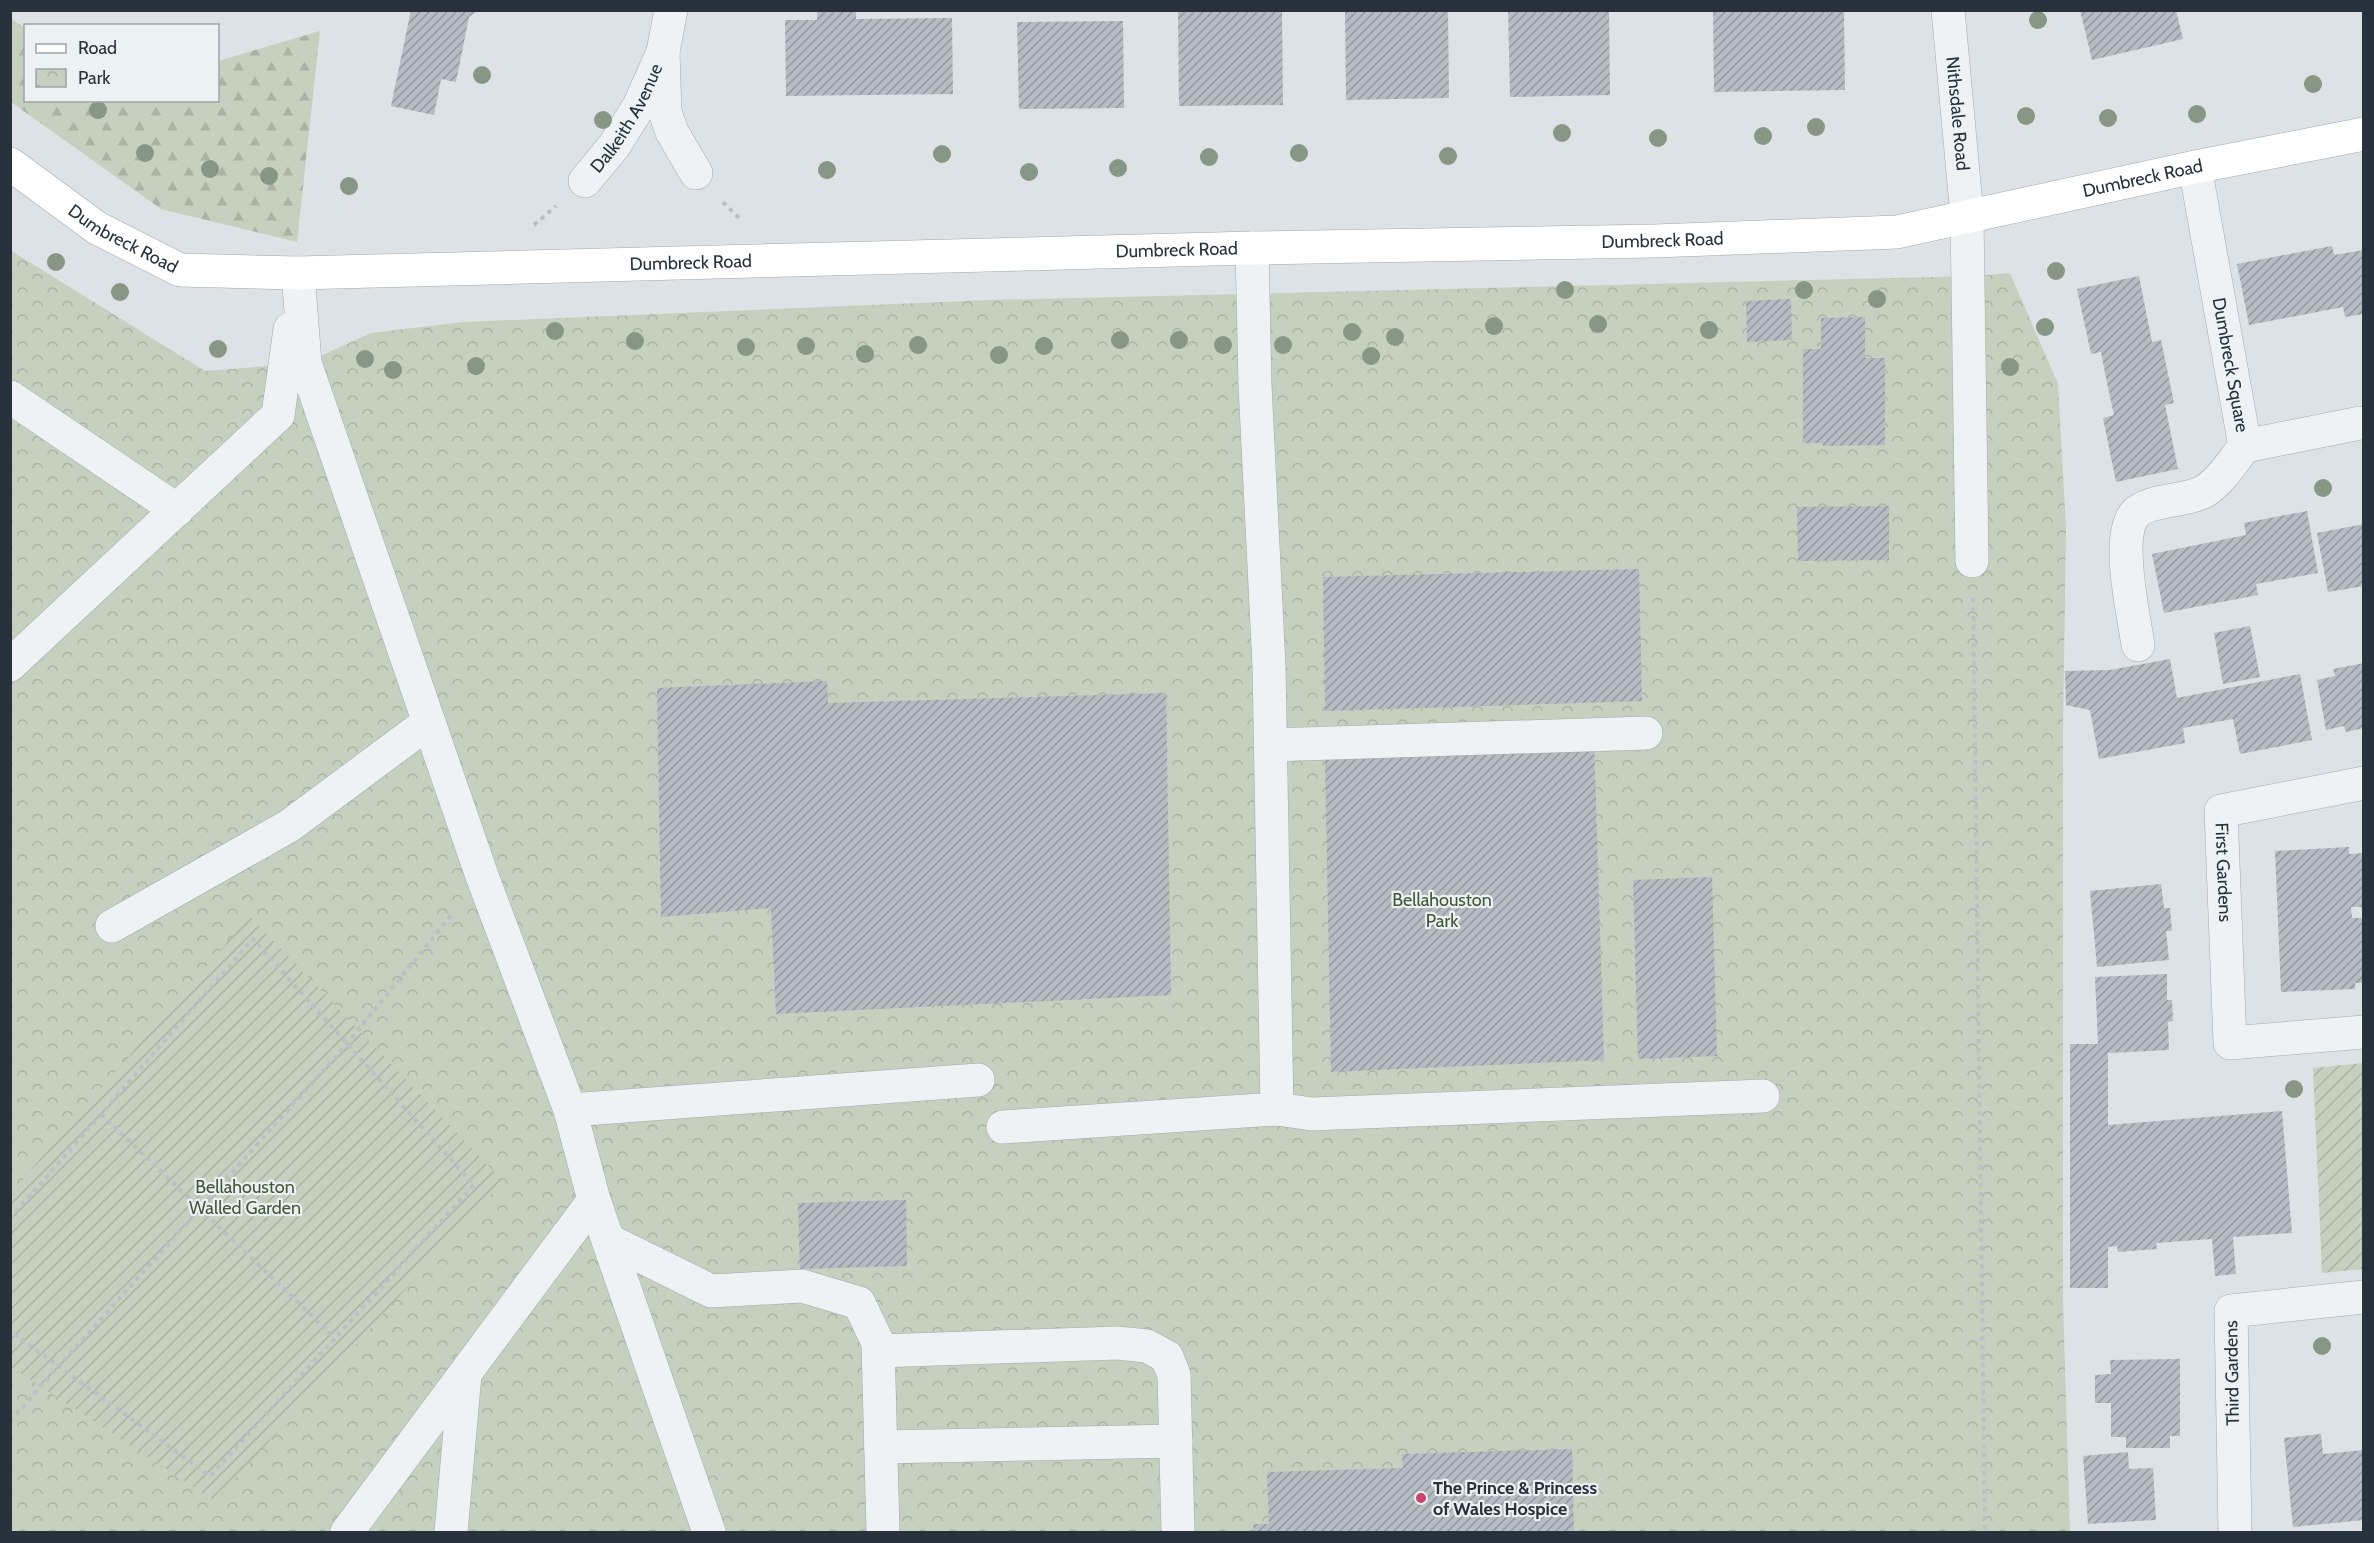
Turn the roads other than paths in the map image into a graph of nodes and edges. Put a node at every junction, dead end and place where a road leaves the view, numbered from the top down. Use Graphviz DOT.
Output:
graph roads {
  1 [pos="671,10"];
  2 [pos="1948,10"];
  3 [pos="663,52"];
  4 [pos="2364,134"];
  5 [pos="10,164"];
  6 [pos="2195,167"];
  7 [pos="696,173"];
  8 [pos="585,181"];
  9 [pos="1967,216"];
  10 [pos="1252,248"];
  11 [pos="298,273"];
  12 [pos="10,397"];
  13 [pos="2360,423"];
  14 [pos="2245,446"];
  15 [pos="177,510"];
  16 [pos="1972,561"];
  17 [pos="2138,645"];
  18 [pos="10,665"];
  19 [pos="429,722"];
  20 [pos="1646,733"];
  21 [pos="1270,745"];
  22 [pos="2364,783"];
  23 [pos="112,926"];
  24 [pos="2364,1032"];
  25 [pos="978,1080"];
  26 [pos="1763,1096"];
  27 [pos="1277,1109"];
  28 [pos="570,1110"];
  29 [pos="1003,1127"];
  30 [pos="594,1200"];
  31 [pos="608,1240"];
  32 [pos="2364,1297"];
  33 [pos="879,1351"];
  34 [pos="465,1374"];
  35 [pos="1176,1441"];
  36 [pos="881,1447"];
  37 [pos="347,1533"];
  38 [pos="452,1533"];
  39 [pos="709,1533"];
  40 [pos="883,1533"];
  41 [pos="1178,1533"];
  42 [pos="2235,1533"];
  1 -- 3 [label="street, Dalkeith Avenue"];
  2 -- 9 [label="street, Nithsdale Road"];
  3 -- 7 [label="street, Dalkeith Avenue"];
  3 -- 8 [label="street, Dalkeith Avenue"];
  4 -- 6 [label="main road, Dumbreck Road"];
  5 -- 11 [label="main road, Dumbreck Road"];
  6 -- 9 [label="main road, Dumbreck Road"];
  6 -- 14 [label="street, Dumbreck Square"];
  9 -- 10 [label="main road, Dumbreck Road"];
  9 -- 16 [label="street, Nithsdale Road"];
  10 -- 11 [label="main road, Dumbreck Road"];
  10 -- 21 [label="street"];
  11 -- 15 [label="street"];
  11 -- 19 [label="street"];
  12 -- 15 [label="street"];
  13 -- 14 [label="street, Dumbreck Square"];
  14 -- 17 [label="street"];
  15 -- 18 [label="street"];
  19 -- 23 [label="street"];
  19 -- 28 [label="street"];
  20 -- 21 [label="street"];
  21 -- 27 [label="street"];
  22 -- 24 [label="street, First Gardens"];
  25 -- 28 [label="street"];
  26 -- 27 [label="street"];
  27 -- 29 [label="street"];
  28 -- 30 [label="street"];
  30 -- 31 [label="street"];
  30 -- 34 [label="street"];
  31 -- 33 [label="street"];
  31 -- 39 [label="street"];
  32 -- 42 [label="street, Third Gardens"];
  33 -- 35 [label="street"];
  33 -- 36 [label="street"];
  34 -- 37 [label="street"];
  34 -- 38 [label="street"];
  35 -- 36 [label="street"];
  35 -- 41 [label="street"];
  36 -- 40 [label="street"];
}
